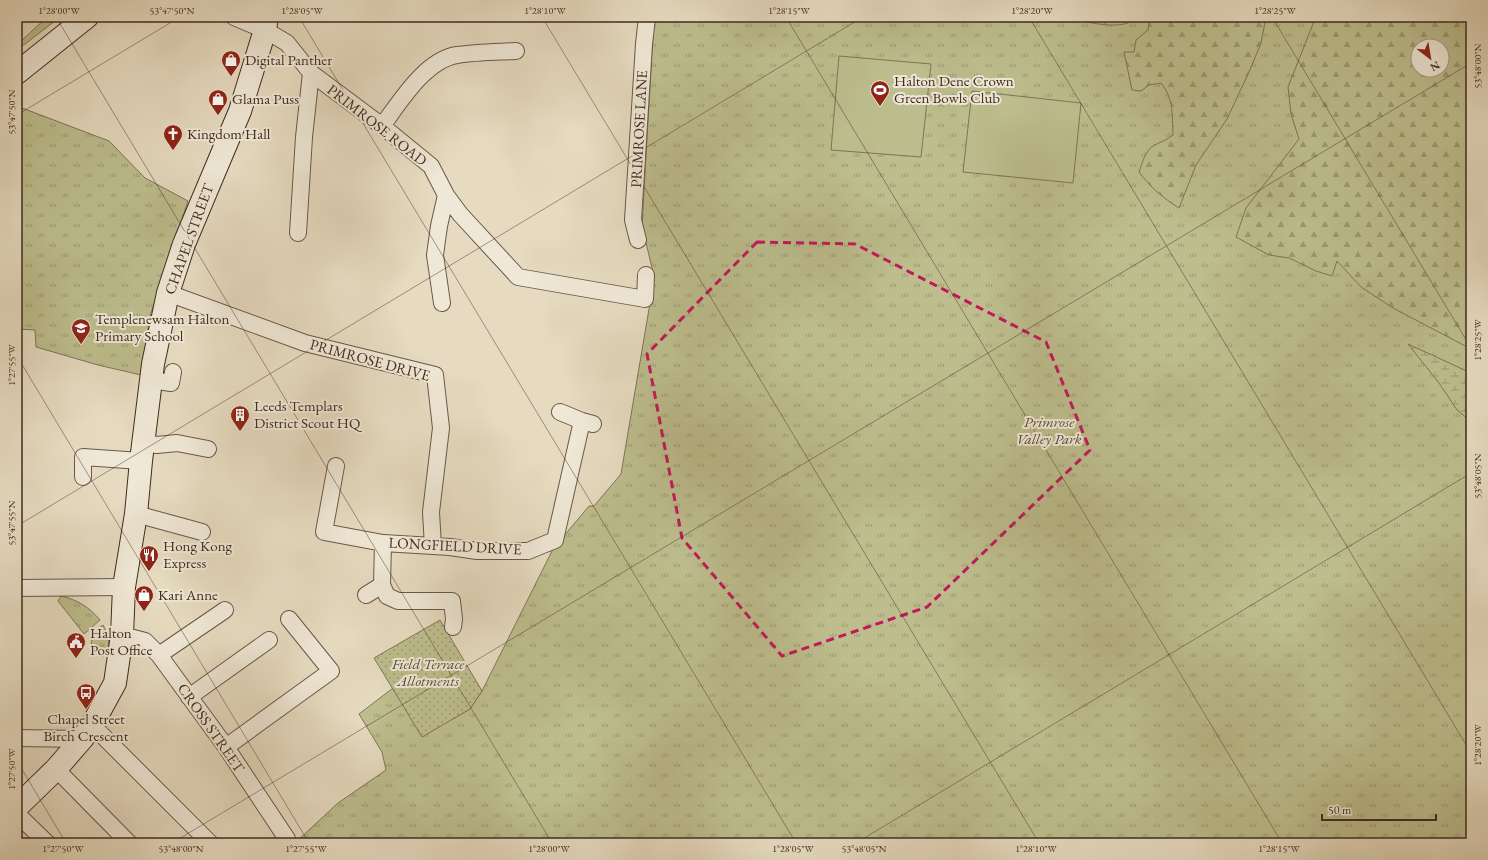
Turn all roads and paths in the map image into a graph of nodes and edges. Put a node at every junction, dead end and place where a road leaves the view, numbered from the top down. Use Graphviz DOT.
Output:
graph roads {
  1 [pos="87,17"];
  2 [pos="234,17"];
  3 [pos="647,17"];
  4 [pos="266,24"];
  5 [pos="516,51"];
  6 [pos="17,73"];
  7 [pos="312,73"];
  8 [pos="382,126"];
  9 [pos="446,195"];
  10 [pos="298,233"];
  11 [pos="638,240"];
  12 [pos="646,275"];
  13 [pos="168,293"];
  14 [pos="442,303"];
  15 [pos="173,372"];
  16 [pos="151,380"];
  17 [pos="560,412"];
  18 [pos="142,452"];
  19 [pos="210,453"];
  20 [pos="336,466"];
  21 [pos="83,477"];
  22 [pos="136,514"];
  23 [pos="202,532"];
  24 [pos="383,543"];
  25 [pos="433,546"];
  26 [pos="382,585"];
  27 [pos="124,587"];
  28 [pos="17,588"];
  29 [pos="366,594"];
  30 [pos="225,610"];
  31 [pos="290,618"];
  32 [pos="453,627"];
  33 [pos="122,635"];
  34 [pos="269,640"];
  35 [pos="159,655"];
  36 [pos="189,697"];
  37 [pos="87,732"];
  38 [pos="17,738"];
  39 [pos="226,747"];
  40 [pos="56,769"];
  41 [pos="17,808"];
  42 [pos="17,814"];
  43 [pos="287,839"];
  44 [pos="47,843"];
  45 [pos="130,843"];
  46 [pos="210,843"];
  1 -- 6 [label="street"];
  2 -- 4 [label="street, PRIMROSE ROAD"];
  3 -- 11 [label="street, PRIMROSE LANE"];
  4 -- 7 [label="street, PRIMROSE ROAD"];
  4 -- 13 [label="street, CHAPEL STREET"];
  5 -- 8 [label="street"];
  7 -- 8 [label="street, PRIMROSE ROAD"];
  7 -- 10 [label="street"];
  8 -- 9 [label="street, PRIMROSE ROAD"];
  9 -- 12 [label="street, PRIMROSE ROAD"];
  9 -- 14 [label="street"];
  13 -- 16 [label="street, CHAPEL STREET"];
  13 -- 25 [label="street, PRIMROSE DRIVE"];
  15 -- 16 [label="street"];
  16 -- 18 [label="street, CHAPEL STREET"];
  17 -- 25 [label="street, LONGFIELD DRIVE"];
  18 -- 19 [label="street"];
  18 -- 21 [label="street"];
  18 -- 22 [label="street, CHAPEL STREET"];
  20 -- 24 [label="street, LONGFIELD DRIVE"];
  22 -- 23 [label="street"];
  22 -- 27 [label="street, CHAPEL STREET"];
  24 -- 25 [label="street, LONGFIELD DRIVE"];
  24 -- 26 [label="street"];
  26 -- 29 [label="street"];
  26 -- 32 [label="street"];
  27 -- 28 [label="street"];
  27 -- 33 [label="street, CHAPEL STREET"];
  30 -- 35 [label="street"];
  31 -- 39 [label="street"];
  33 -- 35 [label="street, CROSS STREET"];
  33 -- 37 [label="street, CHAPEL STREET"];
  34 -- 36 [label="street"];
  35 -- 36 [label="street, CROSS STREET"];
  36 -- 39 [label="street, CROSS STREET"];
  37 -- 38 [label="street"];
  37 -- 40 [label="street, CHAPEL STREET"];
  37 -- 46 [label="street"];
  39 -- 43 [label="street, CROSS STREET"];
  40 -- 41 [label="street, CHAPEL STREET"];
  40 -- 45 [label="street"];
  42 -- 44 [label="street"];
}
